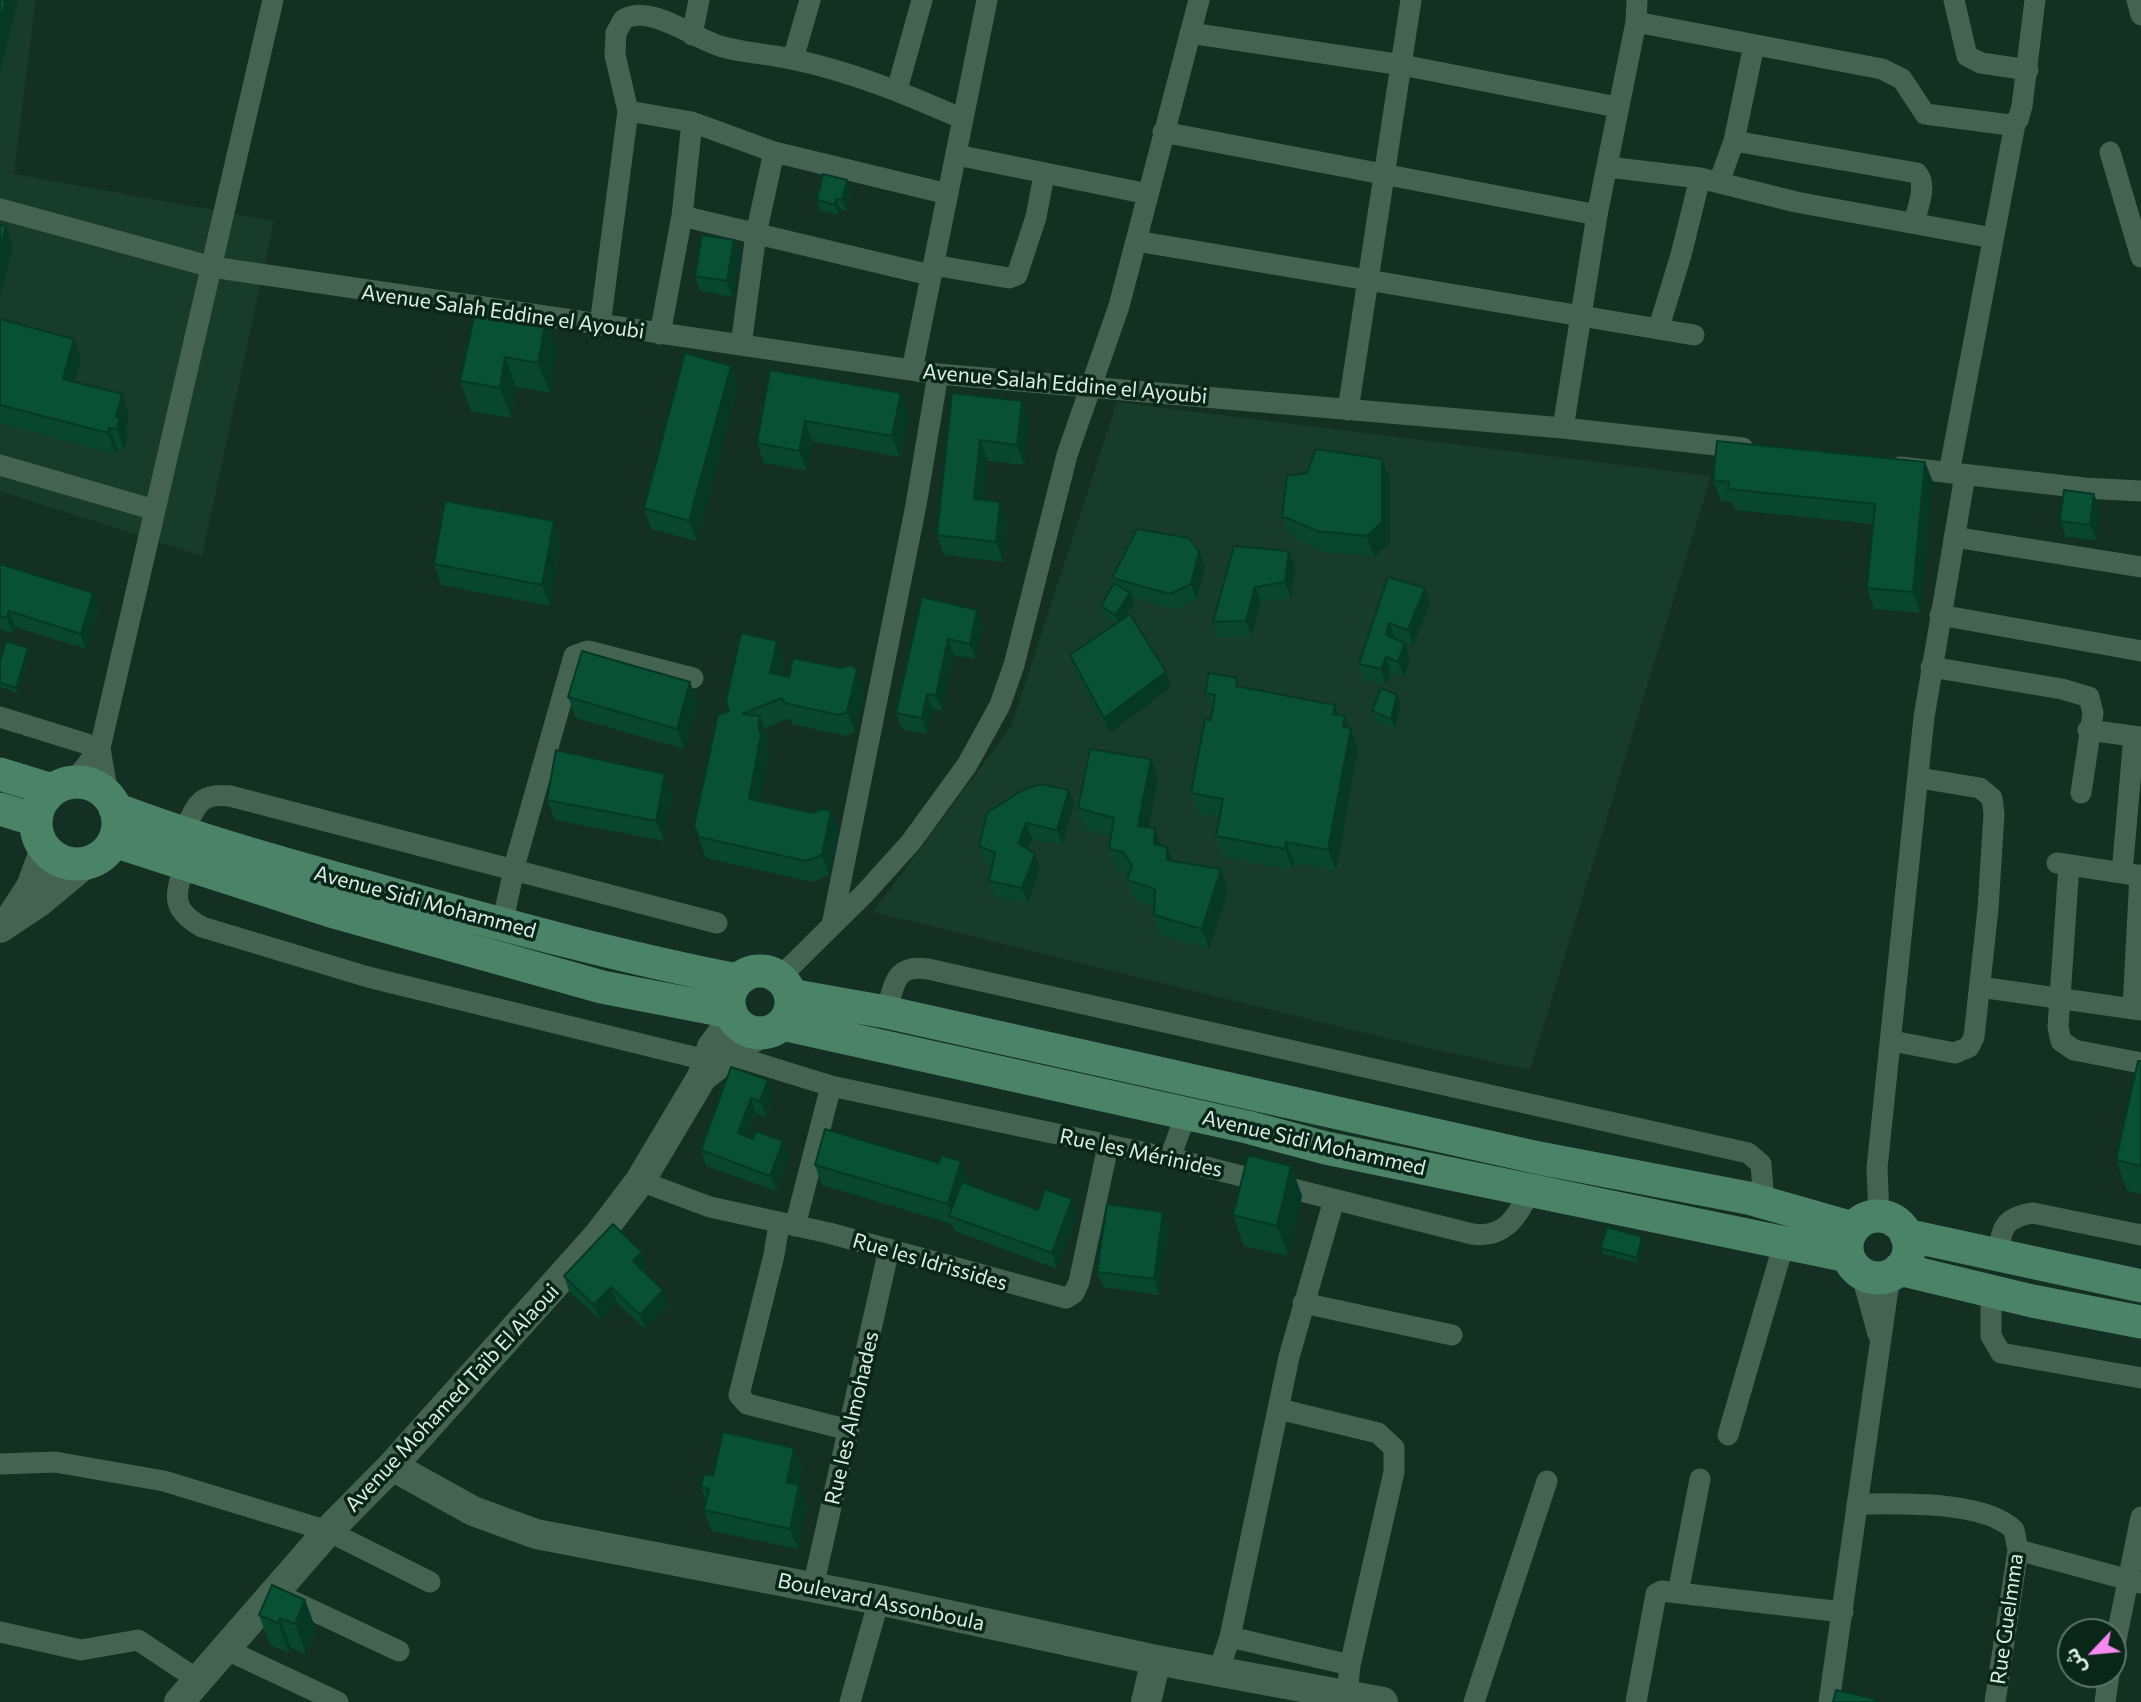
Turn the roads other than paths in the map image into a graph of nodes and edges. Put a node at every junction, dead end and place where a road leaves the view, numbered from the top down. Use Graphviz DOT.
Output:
graph roads {
  1 [pos="273,0"];
  2 [pos="699,0"];
  3 [pos="810,0"];
  4 [pos="922,0"];
  5 [pos="987,0"];
  6 [pos="1411,0"];
  7 [pos="1637,0"];
  8 [pos="1954,0"];
  9 [pos="2035,0"];
  10 [pos="2137,0"];
  11 [pos="1191,2"];
  12 [pos="2141,15"];
  13 [pos="1636,22"];
  14 [pos="1190,33"];
  15 [pos="692,34"];
  16 [pos="1754,45"];
  17 [pos="793,59"];
  18 [pos="1402,65"];
  19 [pos="2028,70"];
  20 [pos="897,90"];
  21 [pos="1618,107"];
  22 [pos="628,110"];
  23 [pos="963,119"];
  24 [pos="692,122"];
  25 [pos="2015,124"];
  26 [pos="1163,132"];
  27 [pos="1734,141"];
  28 [pos="774,152"];
  29 [pos="2109,152"];
  30 [pos="957,155"];
  31 [pos="1608,167"];
  32 [pos="1386,172"];
  33 [pos="1044,175"];
  34 [pos="1710,180"];
  35 [pos="948,194"];
  36 [pos="1148,194"];
  37 [pos="0,209"];
  38 [pos="1597,215"];
  39 [pos="682,216"];
  40 [pos="1914,223"];
  41 [pos="756,234"];
  42 [pos="1993,238"];
  43 [pos="1136,241"];
  44 [pos="2141,257"];
  45 [pos="212,267"];
  46 [pos="932,270"];
  47 [pos="1368,279"];
  48 [pos="1581,314"];
  49 [pos="600,325"];
  50 [pos="1659,327"];
  51 [pos="660,334"];
  52 [pos="1693,335"];
  53 [pos="741,345"];
  54 [pos="912,370"];
  55 [pos="938,374"];
  56 [pos="1091,387"];
  57 [pos="1348,410"];
  58 [pos="1563,428"];
  59 [pos="1763,451"];
  60 [pos="0,465"];
  61 [pos="1883,465"];
  62 [pos="1957,474"];
  63 [pos="2141,491"];
  64 [pos="155,510"];
  65 [pos="1954,537"];
  66 [pos="2141,567"];
  67 [pos="1940,615"];
  68 [pos="2141,652"];
  69 [pos="1931,667"];
  70 [pos="693,678"];
  71 [pos="0,717"];
  72 [pos="2088,730"];
  73 [pos="2137,736"];
  74 [pos="100,748"];
  75 [pos="0,774"];
  76 [pos="1919,778"];
  77 [pos="63,786"];
  78 [pos="2081,793"];
  79 [pos="0,809"];
  80 [pos="112,815"];
  81 [pos="40,834"];
  82 [pos="184,849"];
  83 [pos="86,863"];
  84 [pos="513,870"];
  85 [pos="2134,875"];
  86 [pos="717,923"];
  87 [pos="502,925"];
  88 [pos="832,925"];
  89 [pos="1,928"];
  90 [pos="1980,987"];
  91 [pos="2059,996"];
  92 [pos="759,1006"];
  93 [pos="2137,1009"];
  94 [pos="886,1012"];
  95 [pos="1892,1041"];
  96 [pos="2141,1063"];
  97 [pos="713,1064"];
  98 [pos="831,1086"];
  99 [pos="1186,1114"];
  100 [pos="1108,1146"];
  101 [pos="1170,1158"];
  102 [pos="1600,1170"];
  103 [pos="640,1181"];
  104 [pos="1685,1186"];
  105 [pos="1531,1191"];
  106 [pos="1334,1200"];
  107 [pos="1764,1203"];
  108 [pos="1595,1204"];
  109 [pos="1679,1221"];
  110 [pos="787,1225"];
  111 [pos="2141,1235"];
  112 [pos="1784,1242"];
  113 [pos="889,1249"];
  114 [pos="1872,1253"];
  115 [pos="1998,1255"];
  116 [pos="2141,1286"];
  117 [pos="1991,1292"];
  118 [pos="1303,1303"];
  119 [pos="2141,1322"];
  120 [pos="1452,1335"];
  121 [pos="1880,1339"];
  122 [pos="2141,1377"];
  123 [pos="1279,1409"];
  124 [pos="849,1430"];
  125 [pos="1728,1435"];
  126 [pos="0,1464"];
  127 [pos="393,1466"];
  128 [pos="1700,1479"];
  129 [pos="1547,1481"];
  130 [pos="1857,1504"];
  131 [pos="2141,1517"];
  132 [pos="328,1531"];
  133 [pos="2018,1550"];
  134 [pos="430,1582"];
  135 [pos="2134,1582"];
  136 [pos="813,1587"];
  137 [pos="274,1592"];
  138 [pos="1678,1593"];
  139 [pos="879,1600"];
  140 [pos="1843,1612"];
  141 [pos="2124,1618"];
  142 [pos="0,1632"];
  143 [pos="1230,1637"];
  144 [pos="225,1649"];
  145 [pos="399,1651"];
  146 [pos="1156,1660"];
  147 [pos="1350,1665"];
  148 [pos="1219,1670"];
  149 [pos="189,1691"];
  150 [pos="293,1693"];
  151 [pos="1347,1695"];
  152 [pos="338,1702"];
  153 [pos="850,1702"];
  154 [pos="1146,1702"];
  155 [pos="1383,1702"];
  156 [pos="1474,1702"];
  157 [pos="1636,1702"];
  158 [pos="1829,1702"];
  159 [pos="1995,1702"];
  1 -- 45 [label="street"];
  2 -- 15 [label="street"];
  3 -- 17 [label="street"];
  4 -- 20 [label="street"];
  5 -- 23 [label="street"];
  6 -- 18 [label="street"];
  7 -- 13 [label="street"];
  8 -- 19 [label="street"];
  9 -- 19 [label="street"];
  10 -- 12 [label="street"];
  11 -- 14 [label="street"];
  13 -- 16 [label="street"];
  13 -- 21 [label="street"];
  14 -- 18 [label="street"];
  14 -- 26 [label="street"];
  15 -- 17 [label="street"];
  15 -- 22 [label="street"];
  16 -- 25 [label="street"];
  16 -- 27 [label="street"];
  17 -- 20 [label="street"];
  18 -- 21 [label="street"];
  18 -- 32 [label="street"];
  19 -- 25 [label="street"];
  20 -- 23 [label="street"];
  21 -- 31 [label="street"];
  22 -- 24 [label="street"];
  22 -- 49 [label="street"];
  23 -- 30 [label="street"];
  24 -- 28 [label="street"];
  24 -- 39 [label="street"];
  25 -- 42 [label="street"];
  26 -- 32 [label="street"];
  26 -- 36 [label="street"];
  27 -- 34 [label="street"];
  27 -- 40 [label="street"];
  28 -- 35 [label="street"];
  28 -- 41 [label="street"];
  29 -- 44 [label="street"];
  30 -- 33 [label="street"];
  30 -- 35 [label="street"];
  31 -- 34 [label="street"];
  31 -- 38 [label="street"];
  32 -- 38 [label="street"];
  32 -- 47 [label="street"];
  33 -- 36 [label="street"];
  33 -- 46 [label="street"];
  34 -- 40 [label="street"];
  34 -- 50 [label="street"];
  35 -- 46 [label="street"];
  36 -- 43 [label="street"];
  37 -- 45 [label="street, Avenue Salah Eddine el Ayoubi"];
  38 -- 48 [label="street"];
  39 -- 41 [label="street"];
  39 -- 51 [label="street"];
  40 -- 42 [label="street"];
  41 -- 46 [label="street"];
  41 -- 53 [label="street"];
  42 -- 62 [label="street"];
  43 -- 47 [label="street"];
  43 -- 56 [label="street"];
  45 -- 49 [label="street, Avenue Salah Eddine el Ayoubi"];
  45 -- 64 [label="street"];
  46 -- 54 [label="street"];
  47 -- 48 [label="street"];
  47 -- 57 [label="street"];
  48 -- 50 [label="street"];
  48 -- 58 [label="street"];
  49 -- 51 [label="street, Avenue Salah Eddine el Ayoubi"];
  50 -- 52 [label="street"];
  51 -- 53 [label="street, Avenue Salah Eddine el Ayoubi"];
  53 -- 54 [label="street, Avenue Salah Eddine el Ayoubi"];
  54 -- 55 [label="street, Avenue Salah Eddine el Ayoubi"];
  55 -- 56 [label="street, Avenue Salah Eddine el Ayoubi"];
  55 -- 88 [label="street"];
  56 -- 57 [label="street, Avenue Salah Eddine el Ayoubi"];
  56 -- 88 [label="street"];
  57 -- 58 [label="street, Avenue Salah Eddine el Ayoubi"];
  58 -- 59 [label="street, Avenue Salah Eddine el Ayoubi"];
  60 -- 64 [label="street"];
  61 -- 62 [label="street"];
  62 -- 63 [label="street"];
  62 -- 65 [label="street"];
  64 -- 74 [label="street"];
  65 -- 66 [label="street"];
  65 -- 67 [label="street"];
  67 -- 68 [label="street"];
  67 -- 69 [label="street"];
  69 -- 72 [label="street"];
  69 -- 76 [label="street"];
  70 -- 84 [label="street"];
  71 -- 74 [label="street"];
  72 -- 73 [label="street"];
  72 -- 78 [label="street"];
  73 -- 85 [label="street"];
  74 -- 77 [label="street"];
  74 -- 80 [label="street"];
  75 -- 77 [label="main road"];
  76 -- 90 [label="street"];
  76 -- 95 [label="street"];
  77 -- 80 [label="main road"];
  77 -- 81 [label="main road"];
  79 -- 81 [label="main road"];
  80 -- 82 [label="main road, Avenue Sidi Mohammed"];
  80 -- 83 [label="main road"];
  81 -- 83 [label="main road"];
  81 -- 89 [label="street"];
  82 -- 84 [label="street"];
  82 -- 87 [label="main road, Avenue Sidi Mohammed"];
  82 -- 92 [label="main road, Avenue Sidi Mohammed"];
  82 -- 97 [label="street, Rue les Mérinides"];
  83 -- 89 [label="street"];
  84 -- 86 [label="street"];
  84 -- 87 [label="street"];
  85 -- 91 [label="street"];
  85 -- 93 [label="street"];
  87 -- 92 [label="main road, Avenue Sidi Mohammed"];
  88 -- 92 [label="street"];
  90 -- 91 [label="street"];
  90 -- 95 [label="street"];
  91 -- 93 [label="street"];
  91 -- 96 [label="street"];
  92 -- 94 [label="main road, Avenue Sidi Mohammed"];
  92 -- 97 [label="street, Avenue Mohamed Taïb El Alaoui"];
  92 -- 99 [label="main road, Avenue Sidi Mohammed"];
  94 -- 102 [label="main road, Avenue Sidi Mohammed"];
  94 -- 107 [label="street"];
  95 -- 114 [label="street"];
  97 -- 98 [label="street, Rue les Mérinides"];
  97 -- 103 [label="street, Avenue Mohamed Taïb El Alaoui"];
  98 -- 100 [label="street, Rue les Mérinides"];
  98 -- 110 [label="street"];
  99 -- 101 [label="street"];
  99 -- 105 [label="main road, Avenue Sidi Mohammed"];
  100 -- 101 [label="street, Rue les Mérinides"];
  100 -- 113 [label="street, Rue les Idrissides"];
  101 -- 106 [label="street, Rue les Mérinides"];
  102 -- 104 [label="main road, Avenue Sidi Mohammed"];
  102 -- 108 [label="main road"];
  103 -- 110 [label="street, Rue les Idrissides"];
  103 -- 127 [label="street, Avenue Mohamed Taïb El Alaoui"];
  104 -- 107 [label="main road, Avenue Sidi Mohammed"];
  104 -- 109 [label="main road"];
  105 -- 106 [label="street, Rue les Mérinides"];
  105 -- 108 [label="main road, Avenue Sidi Mohammed"];
  106 -- 118 [label="street"];
  107 -- 114 [label="main road, Avenue Sidi Mohammed"];
  108 -- 109 [label="main road, Avenue Sidi Mohammed"];
  109 -- 112 [label="main road, Avenue Sidi Mohammed"];
  110 -- 113 [label="street, Rue les Idrissides"];
  110 -- 124 [label="street"];
  111 -- 115 [label="street"];
  112 -- 114 [label="main road, Avenue Sidi Mohammed"];
  112 -- 125 [label="street"];
  113 -- 124 [label="street, Rue les Almohades"];
  114 -- 115 [label="main road"];
  114 -- 117 [label="main road, Avenue Sidi Mohammed"];
  114 -- 121 [label="street"];
  114 -- 121 [label="street"];
  115 -- 116 [label="main road"];
  117 -- 119 [label="main road, Avenue Sidi Mohammed"];
  117 -- 122 [label="street"];
  118 -- 120 [label="street"];
  118 -- 123 [label="street"];
  121 -- 130 [label="street"];
  123 -- 143 [label="street"];
  123 -- 147 [label="street"];
  124 -- 136 [label="street, Rue les Almohades"];
  126 -- 132 [label="street"];
  127 -- 132 [label="street, Avenue Mohamed Taïb El Alaoui"];
  127 -- 136 [label="street, Boulevard Assonboula"];
  128 -- 138 [label="street"];
  129 -- 156 [label="street"];
  130 -- 133 [label="street, Rue Guelmma"];
  130 -- 140 [label="street"];
  131 -- 135 [label="street"];
  132 -- 134 [label="street"];
  132 -- 137 [label="street, Avenue Mohamed Taïb El Alaoui"];
  133 -- 135 [label="street"];
  133 -- 159 [label="street, Rue Guelmma"];
  135 -- 141 [label="street"];
  136 -- 139 [label="street, Boulevard Assonboula"];
  137 -- 144 [label="street, Avenue Mohamed Taïb El Alaoui"];
  137 -- 145 [label="street"];
  138 -- 140 [label="street"];
  138 -- 157 [label="street"];
  139 -- 146 [label="street, Boulevard Assonboula"];
  139 -- 153 [label="street"];
  140 -- 158 [label="street"];
  142 -- 149 [label="street"];
  143 -- 147 [label="street"];
  143 -- 148 [label="street"];
  144 -- 149 [label="street, Avenue Mohamed Taïb El Alaoui"];
  144 -- 150 [label="street"];
  146 -- 148 [label="street, Boulevard Assonboula"];
  146 -- 154 [label="street"];
  147 -- 151 [label="street"];
  148 -- 151 [label="street, Boulevard Assonboula"];
  150 -- 152 [label="street"];
  151 -- 155 [label="street, Boulevard Assonboula"];
}
